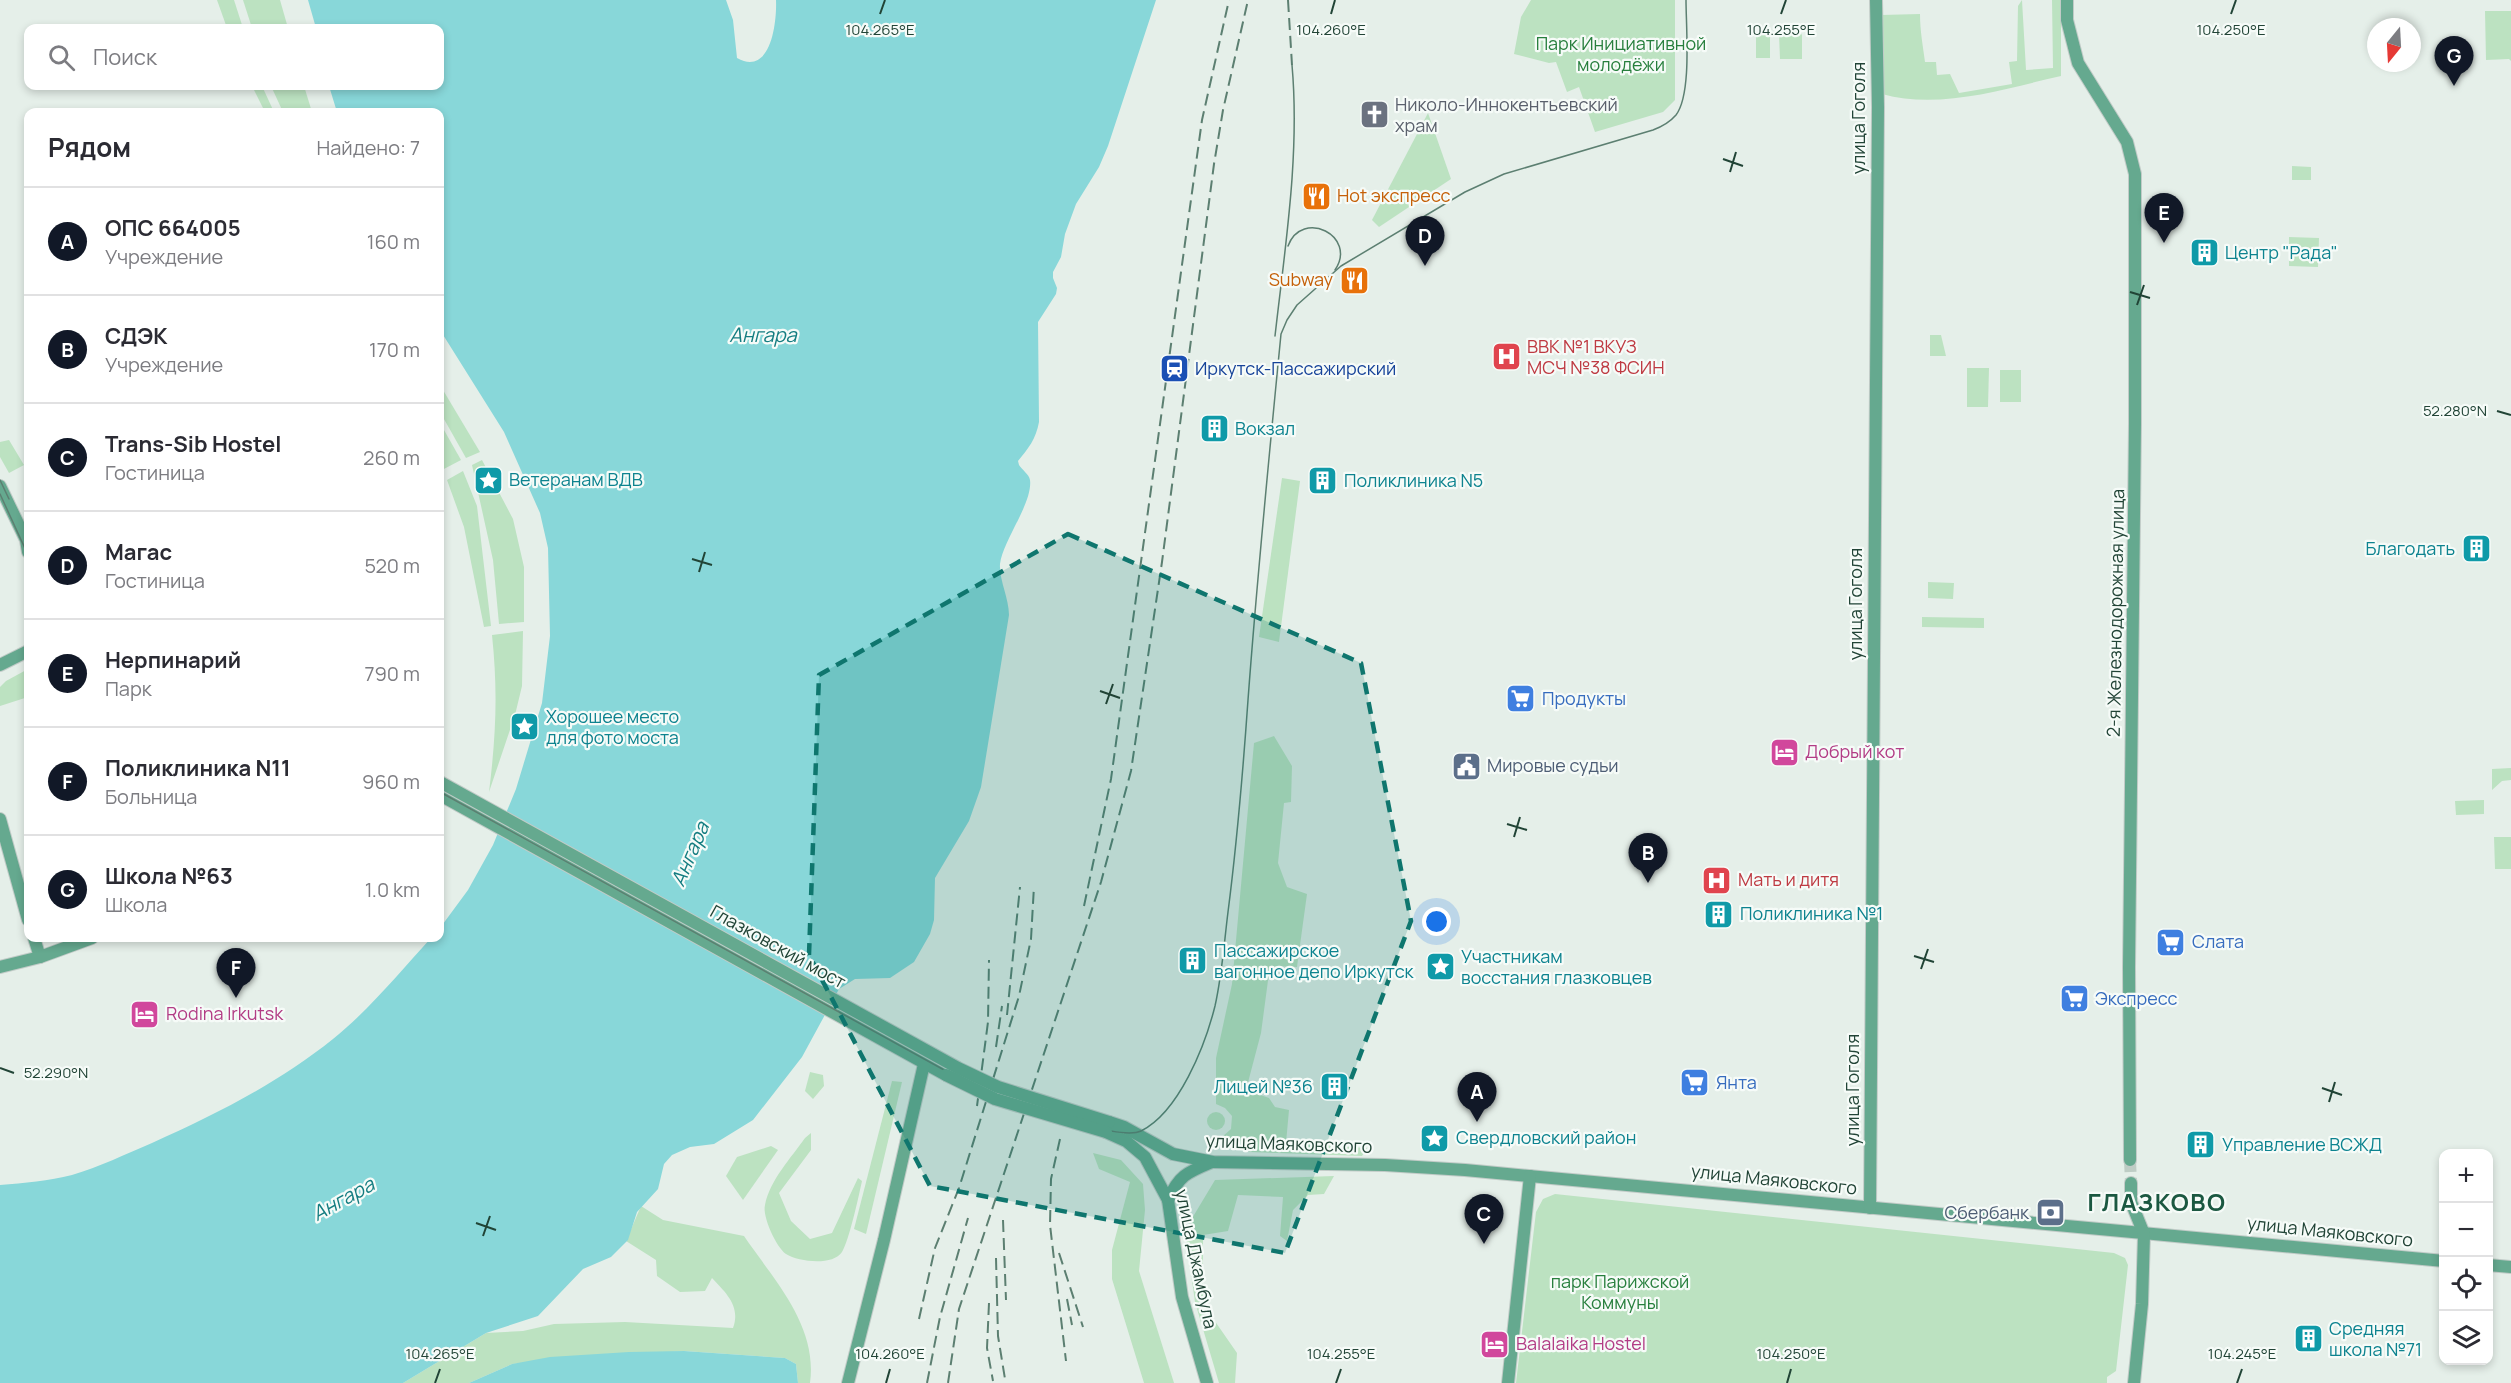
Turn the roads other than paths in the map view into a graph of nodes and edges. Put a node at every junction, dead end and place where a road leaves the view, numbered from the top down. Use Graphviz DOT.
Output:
graph roads {
  1 [pos="1876,0"];
  2 [pos="2067,0"];
  3 [pos="0,486"];
  4 [pos="24,537"];
  5 [pos="24,653"];
  6 [pos="0,665"];
  7 [pos="444,784"];
  8 [pos="444,797"];
  9 [pos="0,819"];
  10 [pos="24,906"];
  11 [pos="35,942"];
  12 [pos="81,942"];
  13 [pos="40,957"];
  14 [pos="0,967"];
  15 [pos="924,1064"];
  16 [pos="1107,1127"];
  17 [pos="1145,1140"];
  18 [pos="1128,1142"];
  19 [pos="2130,1160"];
  20 [pos="1214,1161"];
  21 [pos="1530,1176"];
  22 [pos="2131,1183"];
  23 [pos="1168,1200"];
  24 [pos="1869,1208"];
  25 [pos="2144,1234"];
  26 [pos="2439,1261"];
  27 [pos="2493,1265"];
  28 [pos="2511,1267"];
  29 [pos="848,1383"];
  30 [pos="1207,1383"];
  31 [pos="1508,1383"];
  32 [pos="2134,1383"];
  1 -- 24 [label="main road, улица Гоголя"];
  2 -- 19 [label="main road, 2-я Железнодорожная улица"];
  3 -- 4 [label="main road"];
  5 -- 6 [label="main road"];
  7 -- 16 [label="main road, Глазковский мост, bridge"];
  8 -- 15 [label="main road, Глазковский мост"];
  9 -- 10 [label="main road"];
  11 -- 13 [label="main road"];
  12 -- 13 [label="main road"];
  13 -- 14 [label="main road"];
  15 -- 16 [label="main road, Глазковский мост, bridge"];
  15 -- 29 [label="main road"];
  16 -- 17 [label="main road, улица Маяковского"];
  16 -- 18 [label="main road, улица Джамбула"];
  17 -- 18 [label="main road"];
  17 -- 20 [label="main road, улица Маяковского"];
  18 -- 23 [label="main road, улица Джамбула"];
  20 -- 21 [label="main road, улица Маяковского"];
  20 -- 23 [label="main road"];
  21 -- 24 [label="main road, улица Маяковского"];
  21 -- 31 [label="main road"];
  22 -- 25 [label="main road"];
  23 -- 30 [label="main road, улица Джамбула"];
  24 -- 25 [label="main road, улица Маяковского"];
  25 -- 26 [label="main road, улица Маяковского"];
  25 -- 32 [label="main road"];
  27 -- 28 [label="main road"];
}
